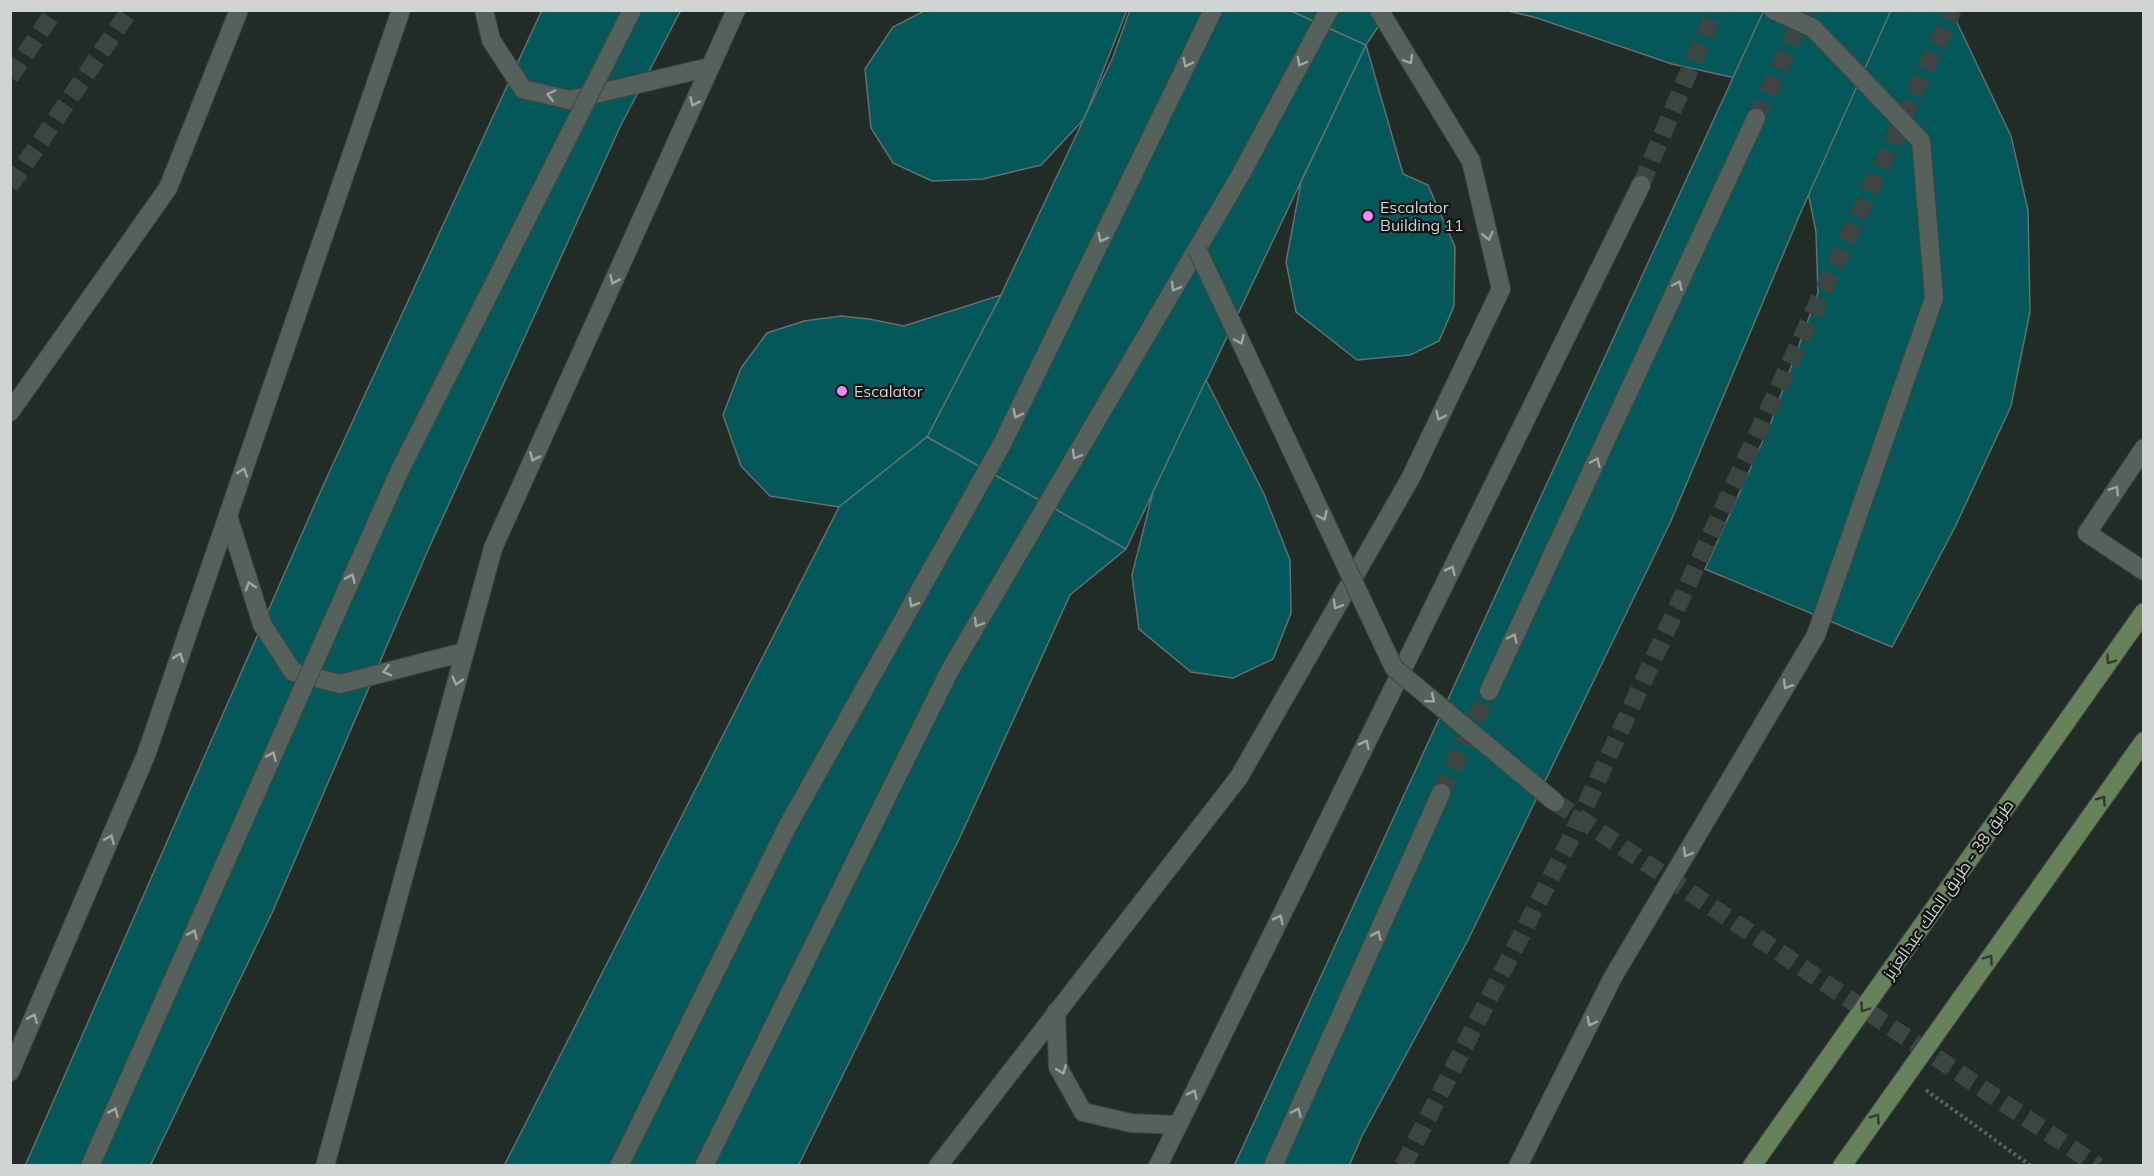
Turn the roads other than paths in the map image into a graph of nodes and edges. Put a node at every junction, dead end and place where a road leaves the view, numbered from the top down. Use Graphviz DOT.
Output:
graph roads {
  1 [pos="239,10"];
  2 [pos="401,10"];
  3 [pos="484,10"];
  4 [pos="632,10"];
  5 [pos="736,10"];
  6 [pos="1213,10"];
  7 [pos="1329,10"];
  8 [pos="1379,10"];
  9 [pos="1773,10"];
  10 [pos="710,67"];
  11 [pos="1756,118"];
  12 [pos="1641,185"];
  13 [pos="1197,249"];
  14 [pos="10,412"];
  15 [pos="2144,448"];
  16 [pos="228,516"];
  17 [pos="2144,571"];
  18 [pos="2144,612"];
  19 [pos="464,652"];
  20 [pos="1489,692"];
  21 [pos="2144,741"];
  22 [pos="1441,793"];
  23 [pos="1555,802"];
  24 [pos="1056,1012"];
  25 [pos="10,1072"];
  26 [pos="1178,1125"];
  27 [pos="90,1166"];
  28 [pos="325,1166"];
  29 [pos="619,1166"];
  30 [pos="704,1166"];
  31 [pos="938,1166"];
  32 [pos="1158,1166"];
  33 [pos="1273,1166"];
  34 [pos="1518,1166"];
  35 [pos="1752,1166"];
  36 [pos="1842,1166"];
  1 -- 14 [label="street"];
  16 -- 2 [label="street, one-way"];
  10 -- 3 [label="street, one-way"];
  27 -- 4 [label="street, one-way, bridge"];
  5 -- 10 [label="street"];
  6 -- 29 [label="street, one-way"];
  7 -- 13 [label="street, one-way"];
  8 -- 24 [label="street, one-way"];
  9 -- 34 [label="street, one-way, bridge"];
  10 -- 19 [label="street, one-way"];
  20 -- 11 [label="street, one-way"];
  26 -- 12 [label="street, one-way"];
  13 -- 23 [label="street, one-way, bridge"];
  13 -- 30 [label="street, one-way"];
  17 -- 15 [label="street, one-way"];
  19 -- 16 [label="street, one-way"];
  25 -- 16 [label="street, one-way"];
  18 -- 35 [label="main road, طريق 38 - طريق الملك عبدالعزيز, one-way"];
  19 -- 28 [label="street, one-way"];
  36 -- 21 [label="main road, one-way"];
  33 -- 22 [label="street, one-way"];
  24 -- 26 [label="street, one-way"];
  24 -- 31 [label="street"];
  26 -- 32 [label="street"];
}
